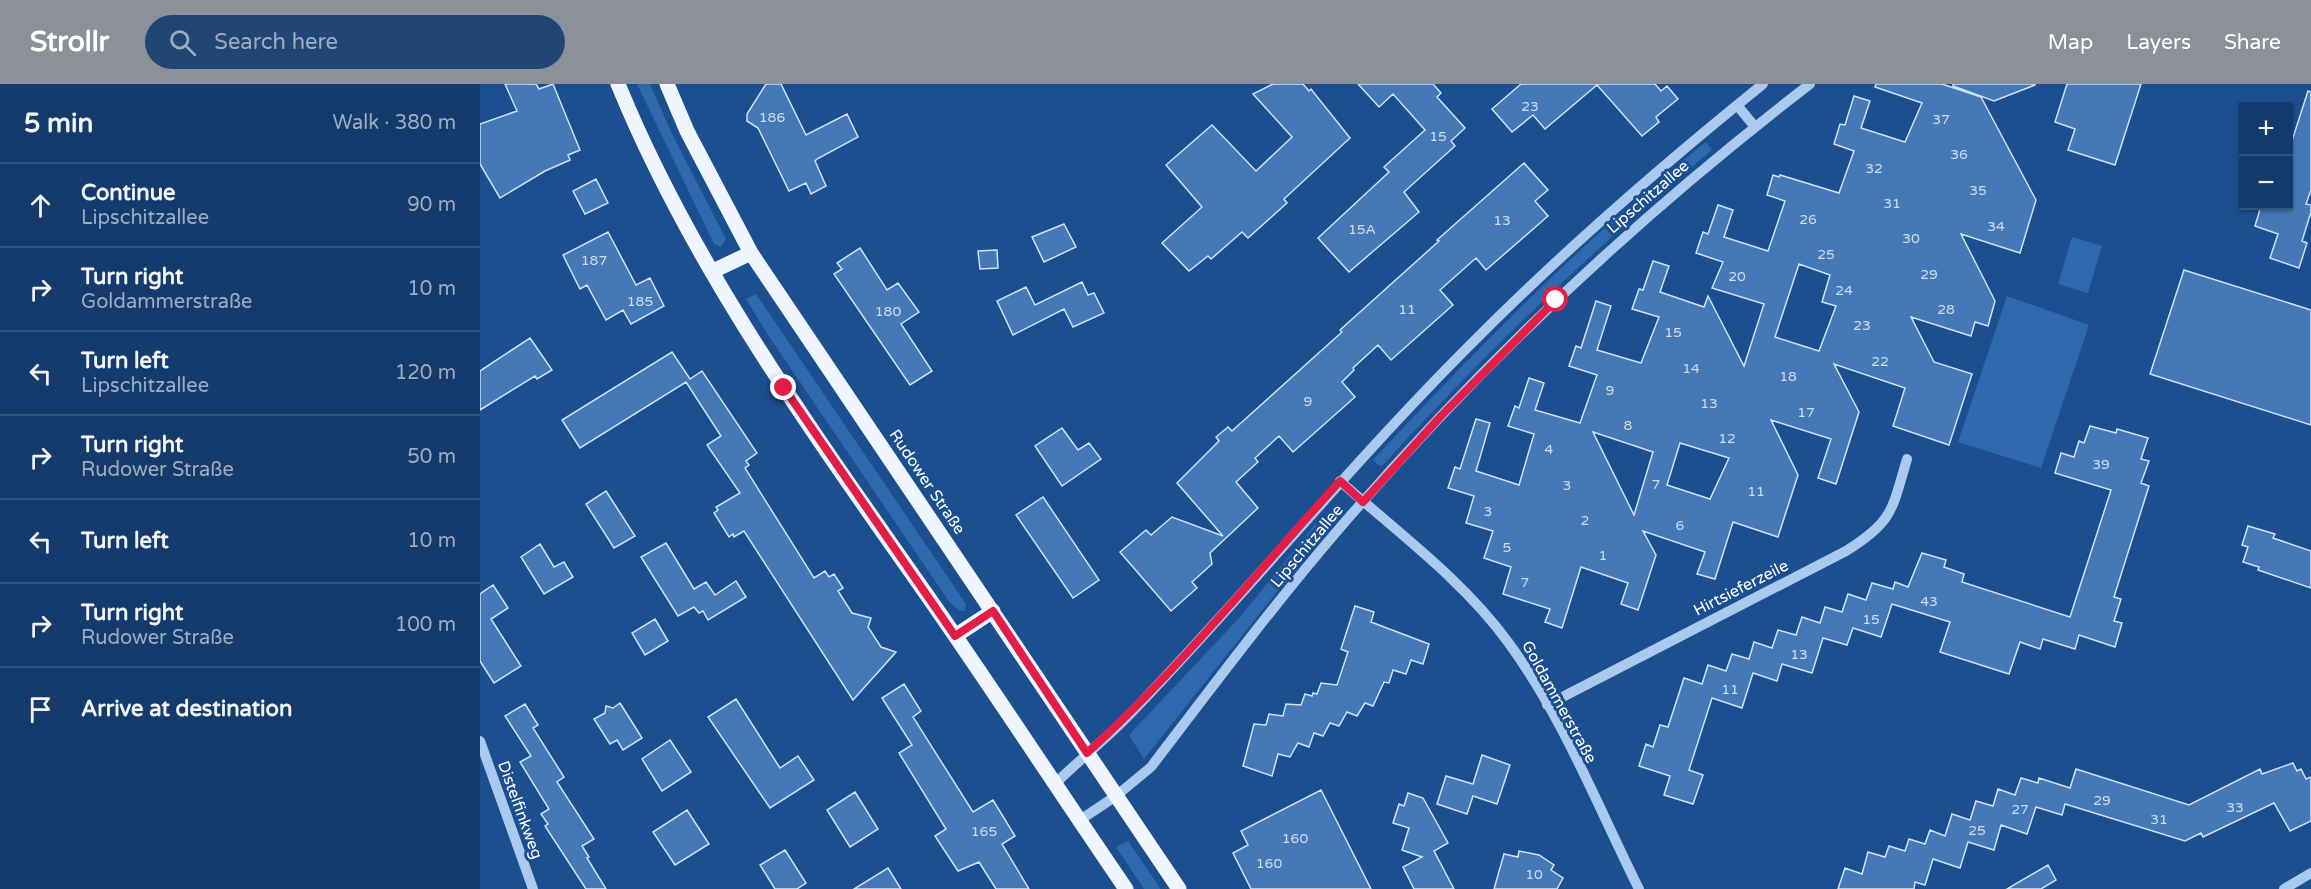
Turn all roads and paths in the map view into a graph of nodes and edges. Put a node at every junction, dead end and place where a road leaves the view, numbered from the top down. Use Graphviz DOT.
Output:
graph roads {
  1 [pos="618,84"];
  2 [pos="667,84"];
  3 [pos="1763,84"];
  4 [pos="1810,84"];
  5 [pos="1737,105"];
  6 [pos="1755,127"];
  7 [pos="751,253"];
  8 [pos="713,271"];
  9 [pos="1907,459"];
  10 [pos="1340,481"];
  11 [pos="1363,502"];
  12 [pos="993,611"];
  13 [pos="955,636"];
  14 [pos="1547,705"];
  15 [pos="480,741"];
  16 [pos="1087,753"];
  17 [pos="1056,783"];
  18 [pos="1116,796"];
  19 [pos="1080,820"];
  20 [pos="2311,873"];
  21 [pos="533,889"];
  22 [pos="1126,889"];
  23 [pos="1179,889"];
  24 [pos="1639,889"];
  25 [pos="2284,889"];
  1 -- 8 [label="main road"];
  2 -- 7 [label="main road, Rudower Straße"];
  3 -- 5 [label="street, Lipschitzallee"];
  4 -- 6 [label="street, Lipschitzallee"];
  5 -- 6 [label="street"];
  5 -- 10 [label="street, Lipschitzallee"];
  6 -- 11 [label="street, Lipschitzallee"];
  7 -- 8 [label="main road"];
  7 -- 12 [label="main road, Rudower Straße"];
  8 -- 13 [label="main road"];
  9 -- 14 [label="street, Hirtsieferzeile"];
  10 -- 11 [label="street, Goldammerstraße"];
  10 -- 16 [label="street, Lipschitzallee"];
  11 -- 14 [label="street, Goldammerstraße"];
  11 -- 18 [label="street, Lipschitzallee"];
  12 -- 13 [label="main road"];
  12 -- 16 [label="main road, Rudower Straße"];
  13 -- 17 [label="main road"];
  14 -- 24 [label="street, Goldammerstraße"];
  15 -- 21 [label="street, Distelfinkweg"];
  16 -- 17 [label="street, Lipschitzallee"];
  16 -- 18 [label="main road, Rudower Straße"];
  17 -- 19 [label="main road"];
  18 -- 19 [label="street, Lipschitzallee"];
  18 -- 23 [label="main road, Rudower Straße"];
  19 -- 22 [label="main road"];
  20 -- 25 [label="street"];
}
